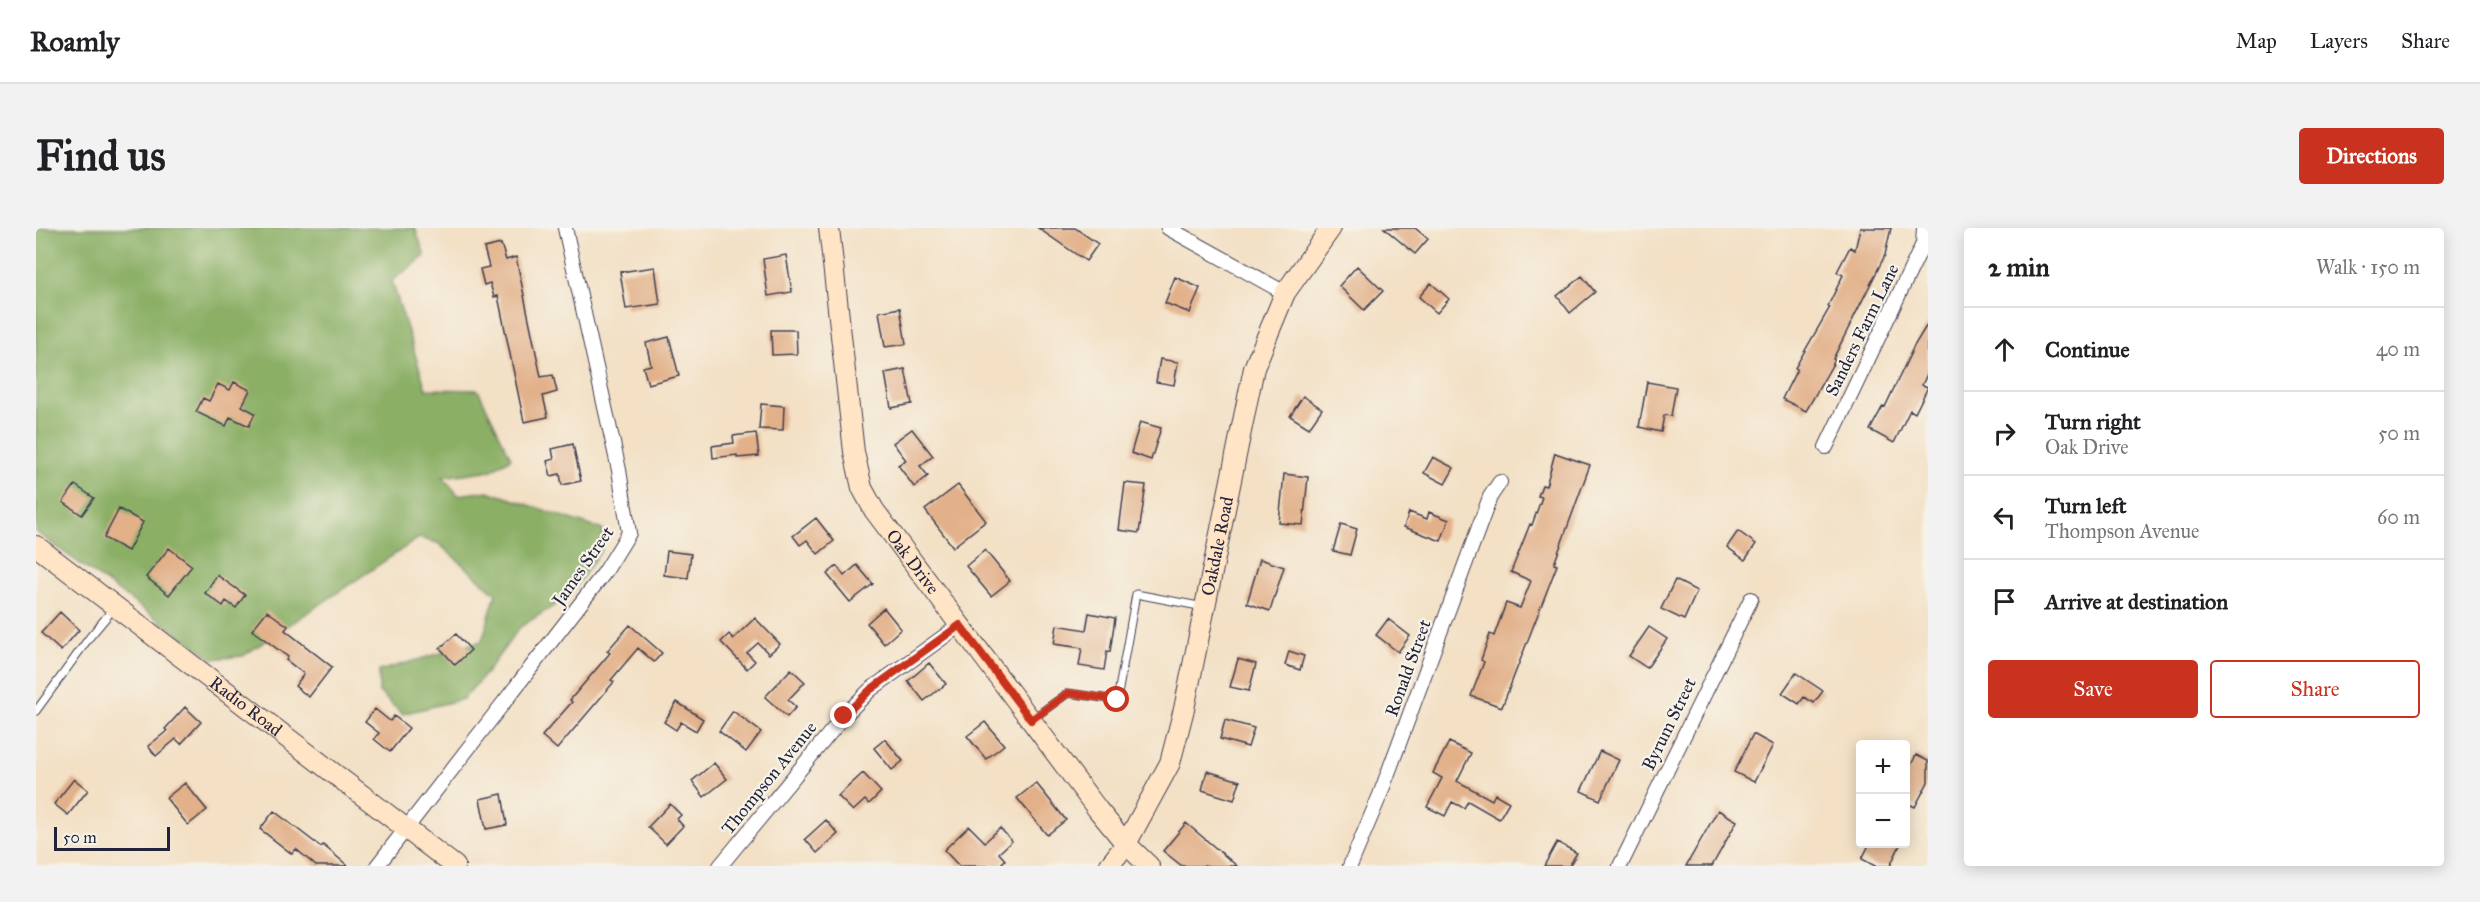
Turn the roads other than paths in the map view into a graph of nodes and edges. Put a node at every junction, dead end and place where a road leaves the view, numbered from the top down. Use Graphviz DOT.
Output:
graph roads {
  1 [pos="565,228"];
  2 [pos="829,228"];
  3 [pos="1168,228"];
  4 [pos="1331,228"];
  5 [pos="1924,228"];
  6 [pos="1926,245"];
  7 [pos="1285,293"];
  8 [pos="1826,447"];
  9 [pos="1500,482"];
  10 [pos="36,546"];
  11 [pos="1751,599"];
  12 [pos="115,606"];
  13 [pos="1204,608"];
  14 [pos="960,625"];
  15 [pos="36,711"];
  16 [pos="1031,720"];
  17 [pos="406,829"];
  18 [pos="1126,844"];
  19 [pos="377,866"];
  20 [pos="455,866"];
  21 [pos="720,866"];
  22 [pos="1109,866"];
  23 [pos="1149,866"];
  24 [pos="1350,866"];
  25 [pos="1620,866"];
  1 -- 17 [label="street, James Street"];
  2 -- 14 [label="street, Oak Drive"];
  3 -- 7 [label="street"];
  4 -- 7 [label="street, Oakdale Road"];
  5 -- 6 [label="street, Sanders Farm Lane"];
  6 -- 8 [label="street, Sanders Farm Lane"];
  7 -- 13 [label="street, Oakdale Road"];
  9 -- 24 [label="street, Ronald Street"];
  10 -- 12 [label="street, Radio Road"];
  11 -- 25 [label="street, Byrum Street"];
  12 -- 15 [label="lane"];
  12 -- 17 [label="street, Radio Road"];
  13 -- 16 [label="lane"];
  13 -- 18 [label="street, Oakdale Road"];
  14 -- 16 [label="street, Oak Drive"];
  14 -- 21 [label="street, Thompson Avenue"];
  16 -- 18 [label="street, Oak Drive"];
  17 -- 19 [label="street, James Street"];
  17 -- 20 [label="street, Radio Road"];
  18 -- 22 [label="street, Oakdale Road"];
  18 -- 23 [label="street, Oak Drive"];
}
